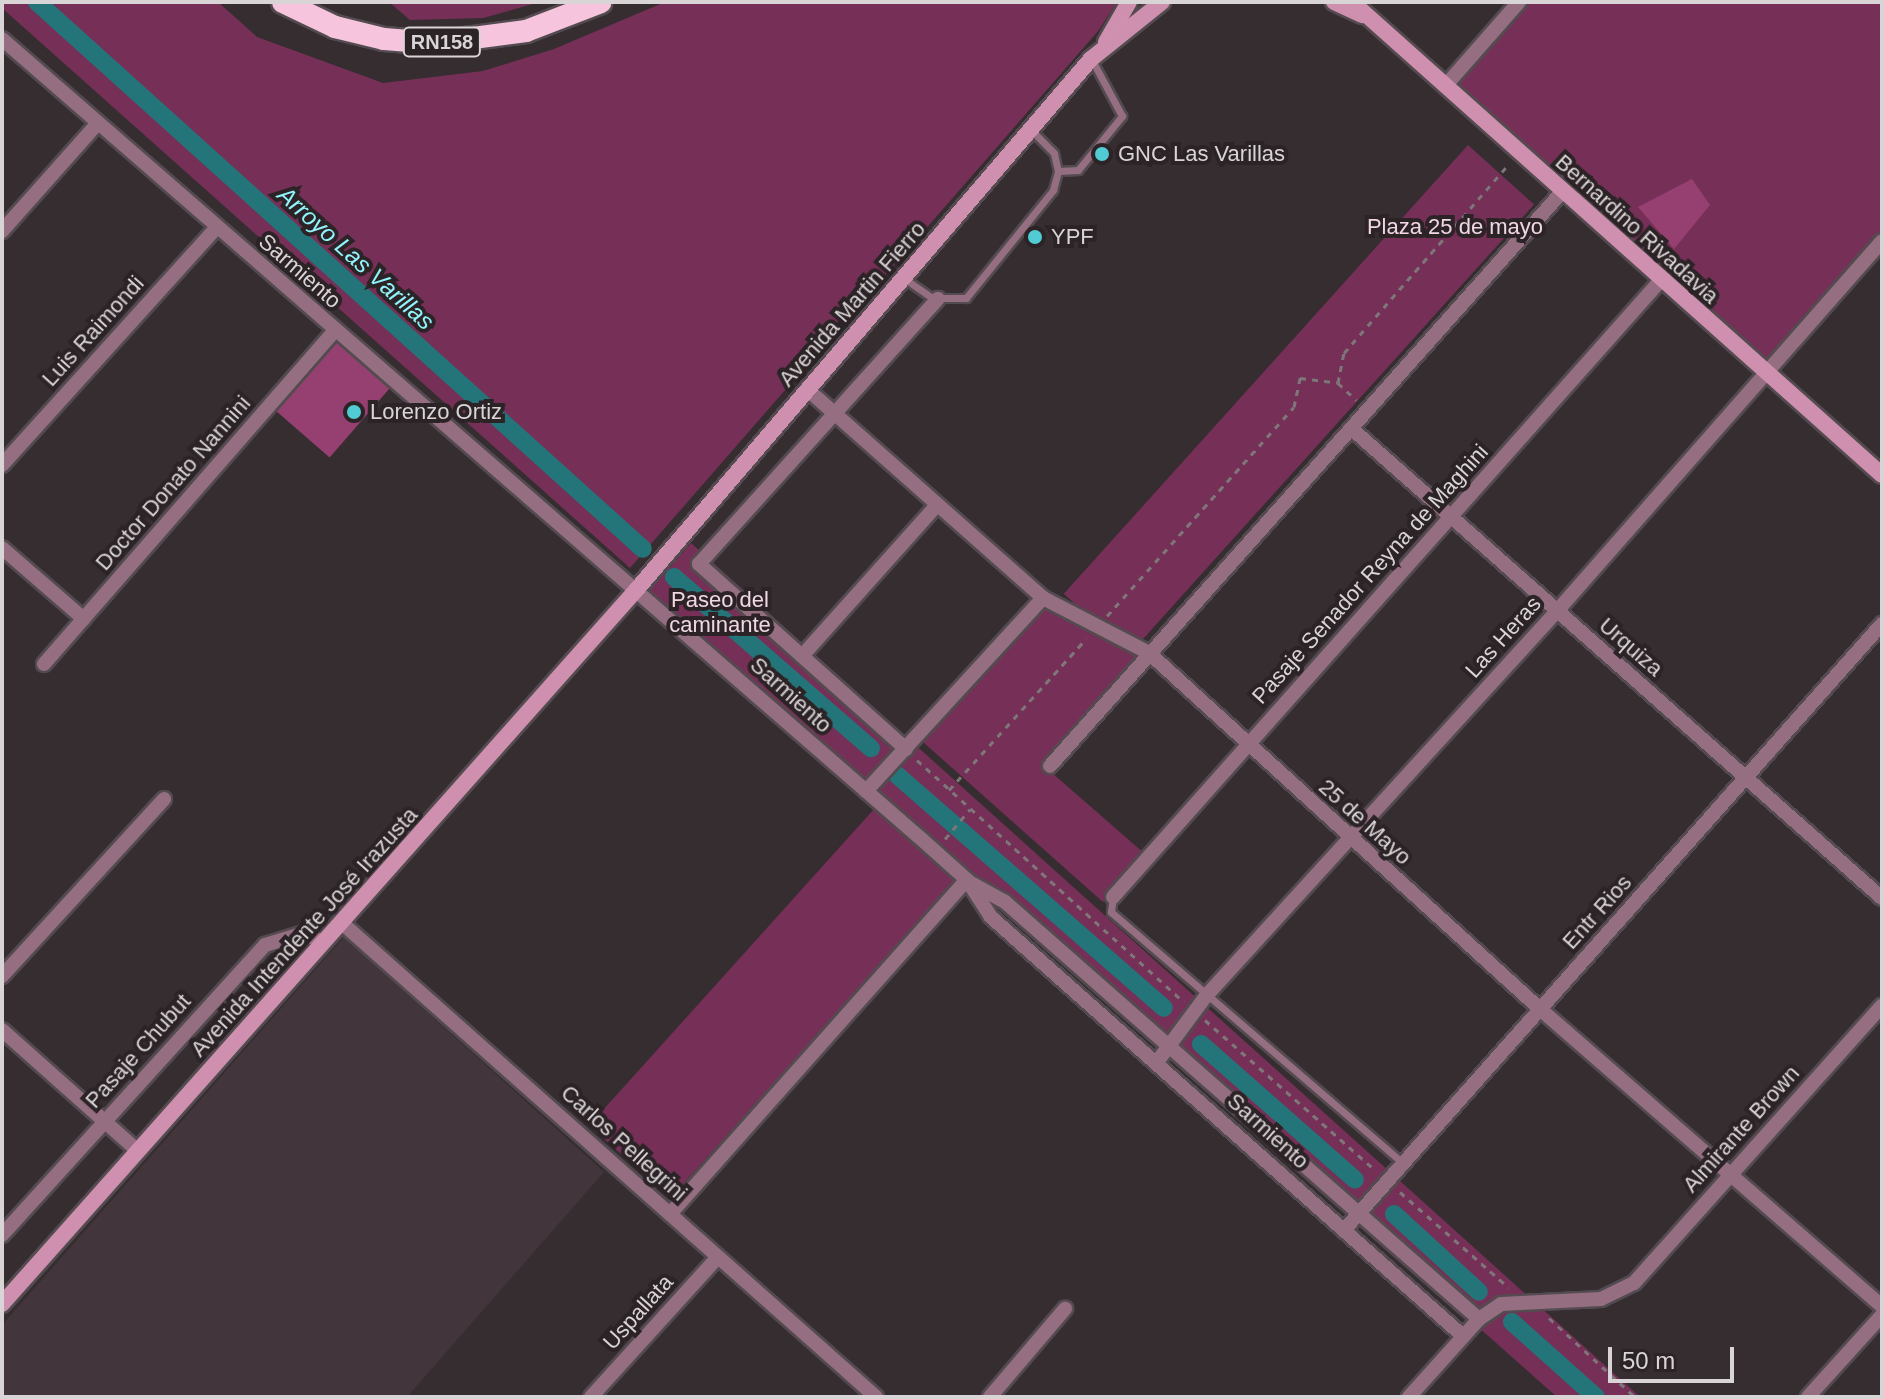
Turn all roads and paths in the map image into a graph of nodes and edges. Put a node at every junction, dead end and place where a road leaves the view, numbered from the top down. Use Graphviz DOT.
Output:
graph roads {
  1 [pos="283,2"];
  2 [pos="601,2"];
  3 [pos="1129,2"];
  4 [pos="1162,2"];
  5 [pos="1334,2"];
  6 [pos="1352,2"];
  7 [pos="1519,2"];
  8 [pos="1363,16"];
  9 [pos="2,39"];
  10 [pos="1096,55"];
  11 [pos="1446,85"];
  12 [pos="97,124"];
  13 [pos="1031,130"];
  14 [pos="1518,153"];
  15 [pos="1058,171"];
  16 [pos="1562,192"];
  17 [pos="217,227"];
  18 [pos="2,231"];
  19 [pos="1882,241"];
  20 [pos="904,278"];
  21 [pos="1661,280"];
  22 [pos="938,299"];
  23 [pos="335,331"];
  24 [pos="1767,373"];
  25 [pos="1338,383"];
  26 [pos="807,389"];
  27 [pos="1367,411"];
  28 [pos="834,414"];
  29 [pos="1352,429"];
  30 [pos="2,465"];
  31 [pos="1882,475"];
  32 [pos="936,506"];
  33 [pos="1449,519"];
  34 [pos="2,548"];
  35 [pos="637,589"];
  36 [pos="1043,598"];
  37 [pos="1557,611"];
  38 [pos="84,619"];
  39 [pos="1882,624"];
  40 [pos="1097,628"];
  41 [pos="1149,653"];
  42 [pos="802,656"];
  43 [pos="44,664"];
  44 [pos="1246,744"];
  45 [pos="906,749"];
  46 [pos="1050,766"];
  47 [pos="1747,779"];
  48 [pos="949,790"];
  49 [pos="866,791"];
  50 [pos="164,799"];
  51 [pos="970,809"];
  52 [pos="952,829"];
  53 [pos="1350,839"];
  54 [pos="967,880"];
  55 [pos="1113,897"];
  56 [pos="1882,898"];
  57 [pos="342,923"];
  58 [pos="324,943"];
  59 [pos="2,976"];
  60 [pos="1206,996"];
  61 [pos="1882,1006"];
  62 [pos="1540,1009"];
  63 [pos="1195,1011"];
  64 [pos="2,1030"];
  65 [pos="1169,1046"];
  66 [pos="1157,1062"];
  67 [pos="104,1121"];
  68 [pos="138,1151"];
  69 [pos="1403,1163"];
  70 [pos="1731,1173"];
  71 [pos="1387,1181"];
  72 [pos="670,1214"];
  73 [pos="1359,1214"];
  74 [pos="1345,1229"];
  75 [pos="2,1235"];
  76 [pos="718,1257"];
  77 [pos="1528,1300"];
  78 [pos="2,1304"];
  79 [pos="1882,1306"];
  80 [pos="1065,1309"];
  81 [pos="1882,1315"];
  82 [pos="1482,1316"];
  83 [pos="1463,1336"];
  84 [pos="591,1397"];
  85 [pos="876,1397"];
  86 [pos="990,1397"];
  87 [pos="1409,1397"];
  88 [pos="1635,1397"];
  89 [pos="1808,1397"];
  1 -- 2 [label="highway, RN158"];
  3 -- 10 [label="main road, Avenida Martin Fierro"];
  4 -- 10 [label="main road, Avenida Martin Fierro"];
  5 -- 8 [label="main road, Bernardino Rivadavia"];
  6 -- 8 [label="main road, Bernardino Rivadavia"];
  7 -- 11 [label="street"];
  8 -- 11 [label="main road, Bernardino Rivadavia"];
  9 -- 12 [label="street, Sarmiento"];
  10 -- 13 [label="main road, Avenida Martin Fierro"];
  10 -- 15 [label="lane"];
  11 -- 14 [label="main road, Bernardino Rivadavia"];
  12 -- 17 [label="street, Sarmiento"];
  12 -- 18 [label="street"];
  13 -- 15 [label="lane"];
  13 -- 20 [label="main road, Avenida Martin Fierro"];
  14 -- 16 [label="main road, Bernardino Rivadavia"];
  14 -- 25 [label="path"];
  15 -- 22 [label="lane"];
  16 -- 21 [label="main road, Bernardino Rivadavia"];
  16 -- 27 [label="street"];
  17 -- 23 [label="street, Sarmiento"];
  17 -- 30 [label="street, Luis Raimondi"];
  19 -- 24 [label="street, Las Heras"];
  20 -- 22 [label="lane"];
  20 -- 26 [label="main road, Avenida Martin Fierro"];
  21 -- 24 [label="main road, Bernardino Rivadavia"];
  21 -- 33 [label="street, Pasaje Senador Reyna de Maghini"];
  22 -- 28 [label="street"];
  23 -- 35 [label="street, Sarmiento"];
  23 -- 38 [label="street, Doctor Donato Nannini"];
  24 -- 31 [label="main road, Bernardino Rivadavia"];
  24 -- 37 [label="street, Las Heras"];
  25 -- 27 [label="path"];
  25 -- 40 [label="path"];
  26 -- 28 [label="street, 25 de Mayo"];
  26 -- 35 [label="main road, Avenida Martin Fierro"];
  27 -- 29 [label="street"];
  28 -- 32 [label="street, 25 de Mayo"];
  28 -- 42 [label="street"];
  29 -- 33 [label="street, Urquiza"];
  29 -- 41 [label="street"];
  32 -- 36 [label="street, 25 de Mayo"];
  32 -- 42 [label="street"];
  33 -- 37 [label="street, Urquiza"];
  33 -- 44 [label="street, Pasaje Senador Reyna de Maghini"];
  34 -- 38 [label="street"];
  35 -- 49 [label="street, Sarmiento"];
  35 -- 57 [label="main road, Avenida Intendente José Irazusta"];
  36 -- 40 [label="street, 25 de Mayo"];
  36 -- 45 [label="street"];
  37 -- 47 [label="street, Urquiza"];
  37 -- 53 [label="street, Las Heras"];
  38 -- 43 [label="street, Doctor Donato Nannini"];
  39 -- 47 [label="street, Entr Rios"];
  40 -- 41 [label="street, 25 de Mayo"];
  40 -- 48 [label="path"];
  41 -- 44 [label="street, 25 de Mayo"];
  41 -- 46 [label="street"];
  42 -- 45 [label="street"];
  44 -- 53 [label="street, 25 de Mayo"];
  44 -- 55 [label="street, Pasaje Senador Reyna de Maghini"];
  45 -- 48 [label="path"];
  45 -- 49 [label="street"];
  47 -- 56 [label="street, Urquiza"];
  47 -- 62 [label="street, Entr Rios"];
  48 -- 51 [label="path"];
  49 -- 54 [label="street, Sarmiento"];
  50 -- 59 [label="street"];
  51 -- 52 [label="path"];
  51 -- 63 [label="path"];
  53 -- 60 [label="street, Las Heras"];
  53 -- 62 [label="street, 25 de Mayo"];
  54 -- 65 [label="street"];
  54 -- 66 [label="street, Sarmiento"];
  54 -- 72 [label="street"];
  55 -- 60 [label="lane"];
  57 -- 58 [label="main road, Avenida Intendente José Irazusta"];
  57 -- 72 [label="street, Carlos Pellegrini"];
  58 -- 67 [label="street, Pasaje Chubut"];
  58 -- 68 [label="main road, Avenida Intendente José Irazusta"];
  60 -- 63 [label="street, Las Heras"];
  60 -- 69 [label="lane"];
  61 -- 70 [label="street, Almirante Brown"];
  62 -- 69 [label="street, Entr Rios"];
  62 -- 70 [label="street, 25 de Mayo"];
  63 -- 65 [label="street, Las Heras"];
  63 -- 71 [label="path"];
  64 -- 67 [label="street"];
  65 -- 66 [label="street, Las Heras"];
  65 -- 73 [label="street"];
  66 -- 74 [label="street, Sarmiento"];
  67 -- 68 [label="street"];
  67 -- 75 [label="street, Pasaje Chubut"];
  68 -- 78 [label="main road, Avenida Intendente José Irazusta"];
  69 -- 71 [label="street, Entr Rios"];
  70 -- 77 [label="street, Almirante Brown"];
  70 -- 79 [label="street, 25 de Mayo"];
  71 -- 73 [label="street, Entr Rios"];
  71 -- 77 [label="path"];
  72 -- 76 [label="street, Carlos Pellegrini"];
  73 -- 74 [label="street, Entr Rios"];
  73 -- 82 [label="street"];
  74 -- 83 [label="street, Sarmiento"];
  76 -- 84 [label="street, Uspallata"];
  76 -- 85 [label="street, Carlos Pellegrini"];
  77 -- 82 [label="street"];
  77 -- 88 [label="path"];
  80 -- 86 [label="street"];
  81 -- 89 [label="street"];
  82 -- 83 [label="street"];
  83 -- 87 [label="street"];
}
